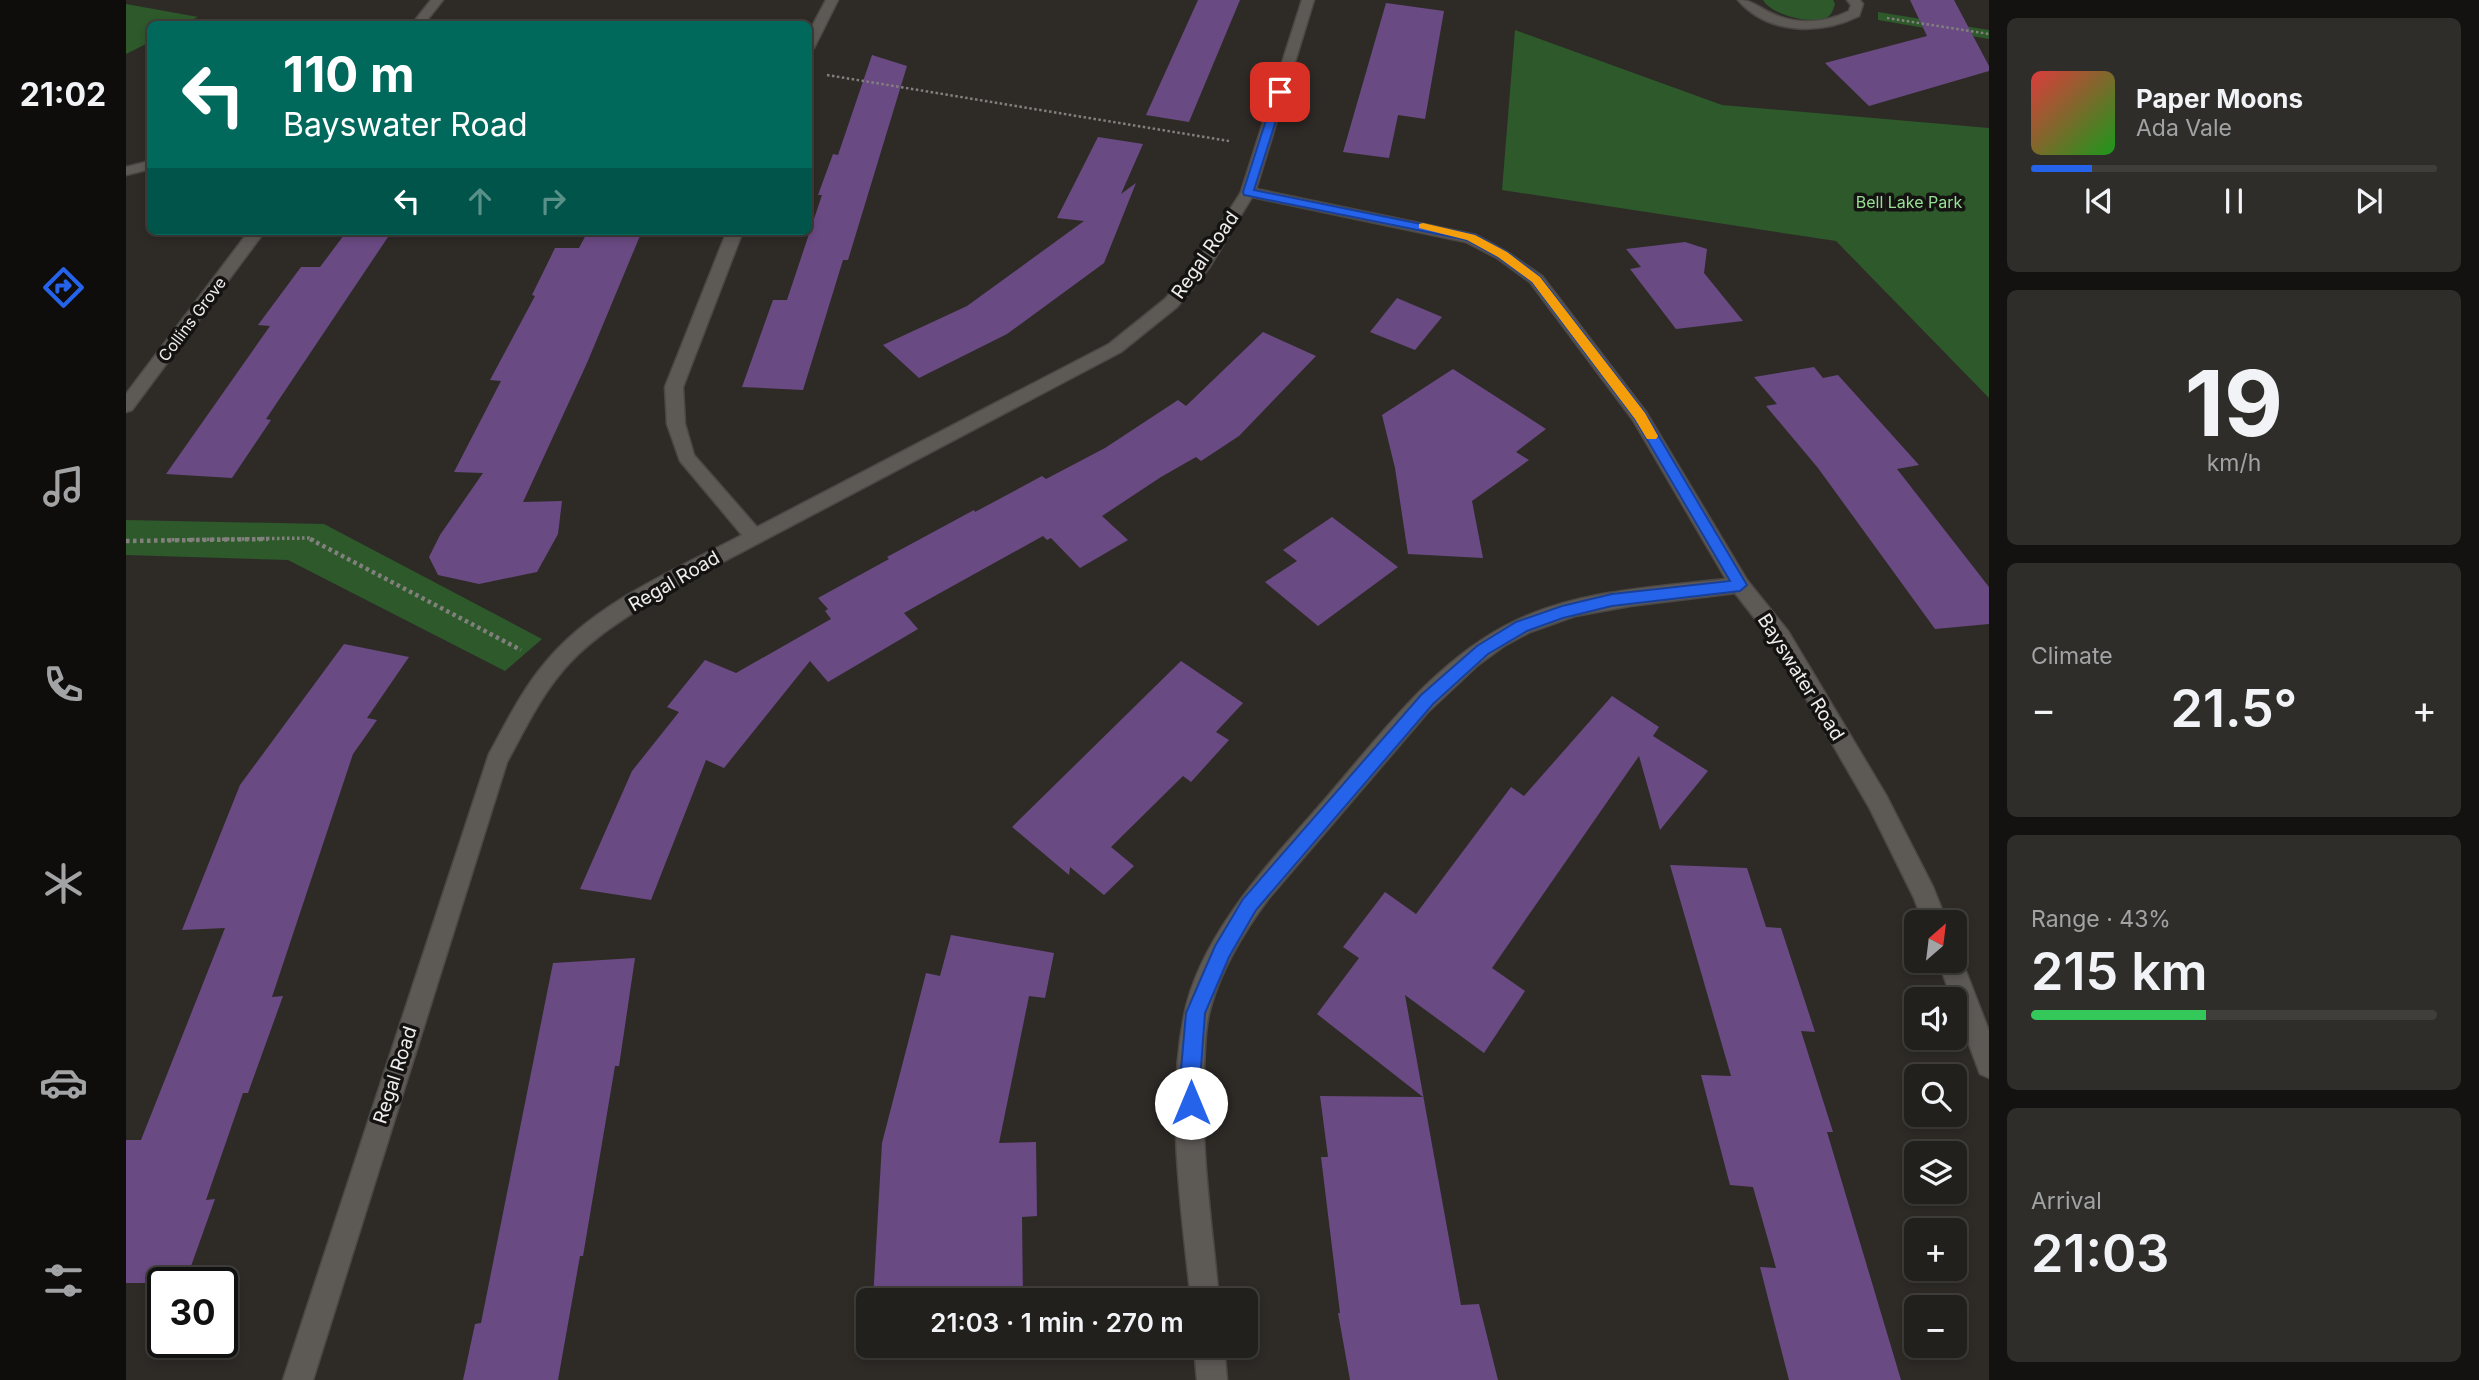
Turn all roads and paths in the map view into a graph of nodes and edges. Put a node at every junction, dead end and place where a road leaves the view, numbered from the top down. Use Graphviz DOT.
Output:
graph roads {
  1 [pos="437,0"];
  2 [pos="832,0"];
  3 [pos="1308,0"];
  4 [pos="1744,0"];
  5 [pos="1854,6"];
  6 [pos="420,21"];
  7 [pos="1989,34"];
  8 [pos="812,40"];
  9 [pos="822,74"];
  10 [pos="1264,147"];
  11 [pos="147,166"];
  12 [pos="126,171"];
  13 [pos="1248,192"];
  14 [pos="254,235"];
  15 [pos="733,235"];
  16 [pos="126,406"];
  17 [pos="754,536"];
  18 [pos="126,541"];
  19 [pos="1740,585"];
  20 [pos="553,667"];
  21 [pos="1931,910"];
  22 [pos="1954,973"];
  23 [pos="1989,1065"];
  24 [pos="1204,1288"];
  25 [pos="1210,1358"];
  26 [pos="298,1380"];
  27 [pos="1212,1380"];
  1 -- 6 [label="street"];
  2 -- 8 [label="street"];
  3 -- 10 [label="street, Regal Road"];
  4 -- 5 [label="street"];
  5 -- 7 [label="path"];
  9 -- 10 [label="path"];
  10 -- 13 [label="street, Regal Road"];
  11 -- 12 [label="street"];
  13 -- 17 [label="street, Regal Road"];
  13 -- 19 [label="street, Bayswater Road"];
  14 -- 16 [label="street, Collins Grove"];
  15 -- 17 [label="street"];
  17 -- 20 [label="street, Regal Road"];
  18 -- 20 [label="path"];
  19 -- 21 [label="street, Bayswater Road"];
  19 -- 24 [label="street"];
  20 -- 26 [label="street, Regal Road"];
  22 -- 23 [label="street"];
  25 -- 27 [label="street"];
}
